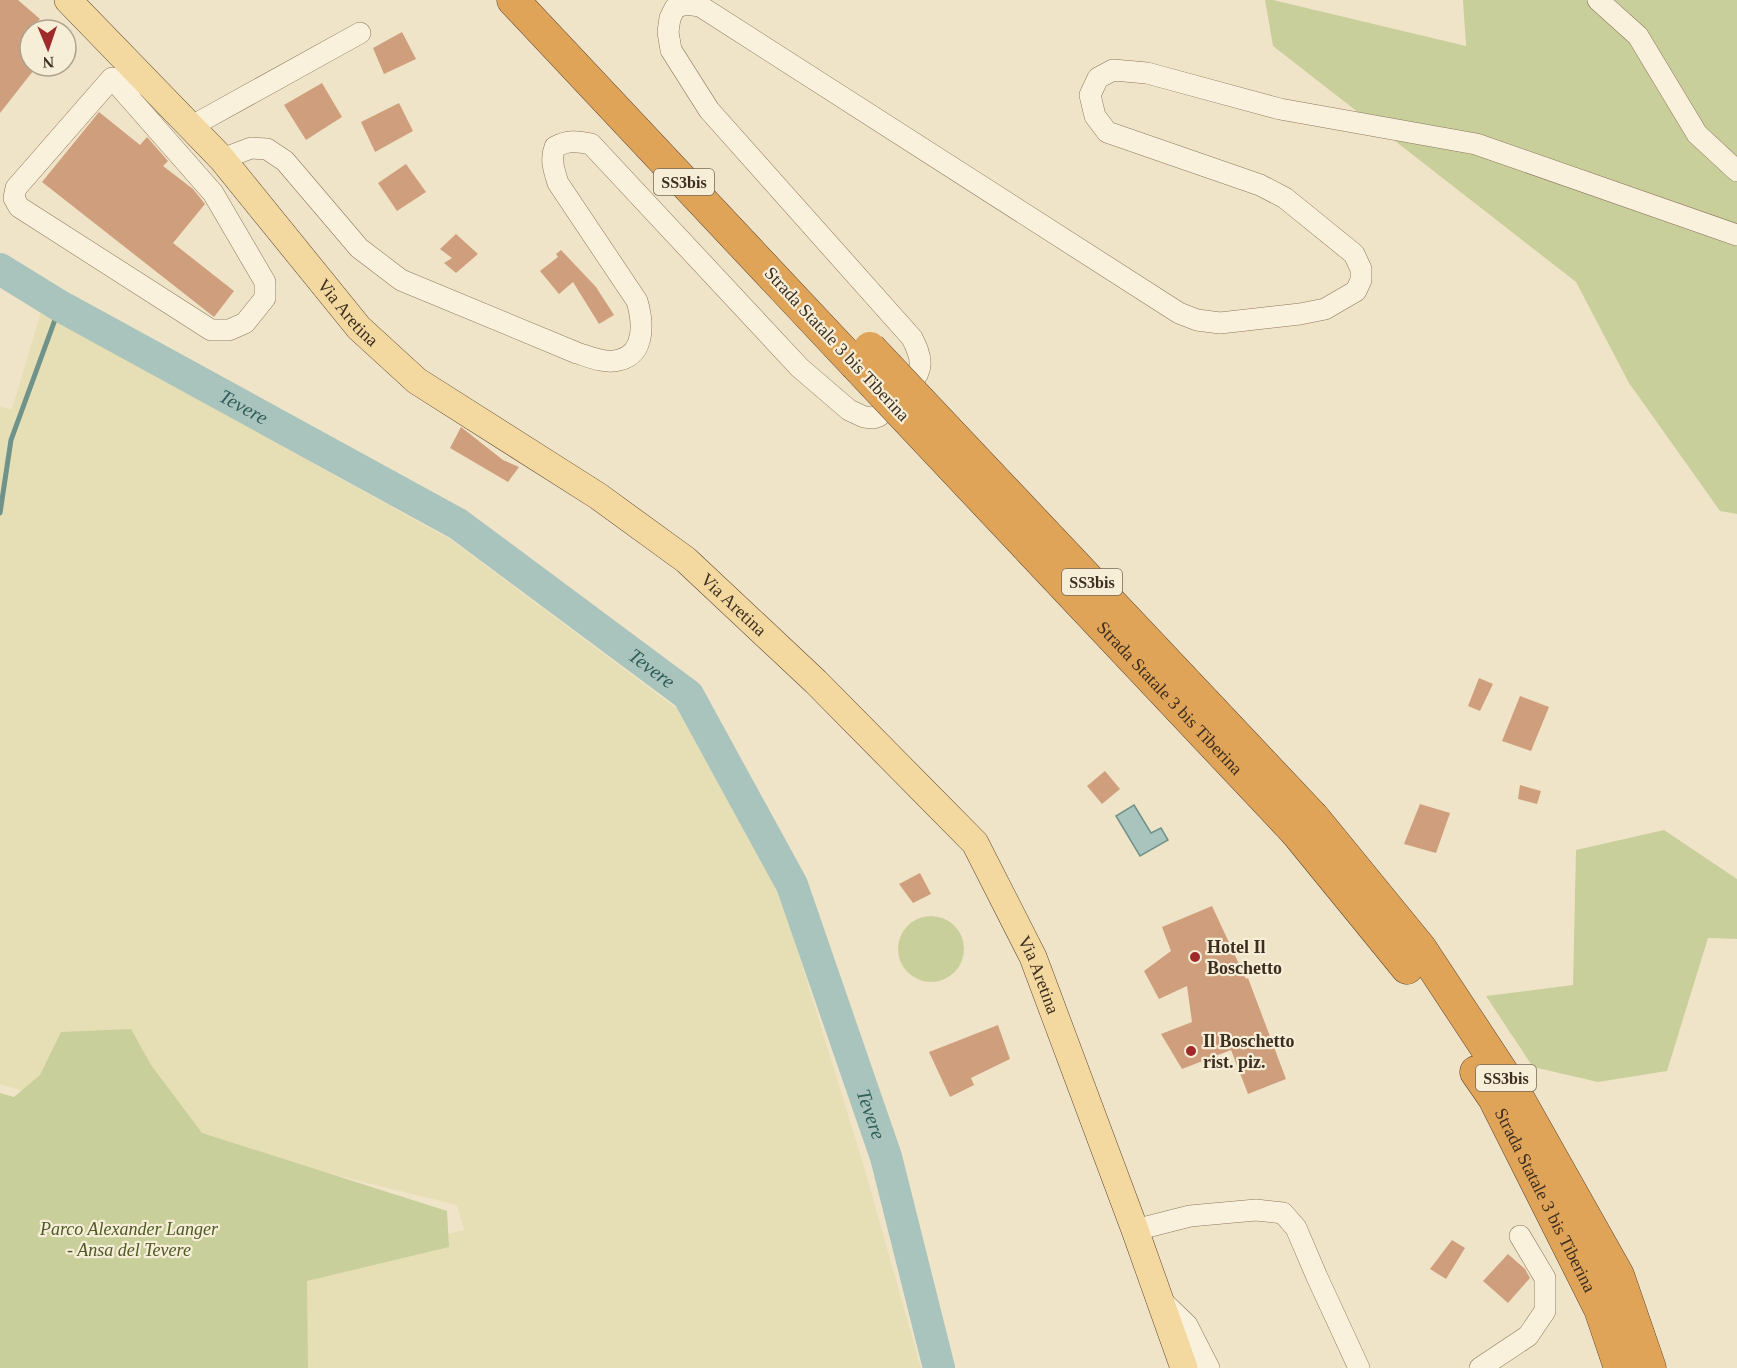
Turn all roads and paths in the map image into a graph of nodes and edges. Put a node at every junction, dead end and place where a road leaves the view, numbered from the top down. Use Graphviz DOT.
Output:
graph roads {
  1 [pos="68,0"];
  2 [pos="513,0"];
  3 [pos="542,0"];
  4 [pos="1598,0"];
  5 [pos="360,33"];
  6 [pos="134,84"];
  7 [pos="192,126"];
  8 [pos="222,159"];
  9 [pos="1737,171"];
  10 [pos="1737,236"];
  11 [pos="863,356"];
  12 [pos="1305,824"];
  13 [pos="1135,1230"];
  14 [pos="1520,1236"];
  15 [pos="1160,1299"];
  16 [pos="1185,1368"];
  17 [pos="1209,1368"];
  18 [pos="1359,1368"];
  19 [pos="1480,1368"];
  20 [pos="1620,1368"];
  21 [pos="1650,1368"];
  1 -- 6 [label="main road, Via Aretina"];
  2 -- 11 [label="highway, Strada Statale 3 bis Tiberina / SS3bis"];
  3 -- 11 [label="highway, Strada Statale 3 bis Tiberina / SS3bis"];
  4 -- 9 [label="street"];
  5 -- 7 [label="street"];
  6 -- 6 [label="street"];
  6 -- 7 [label="main road, Via Aretina"];
  7 -- 8 [label="main road, Via Aretina"];
  8 -- 10 [label="street"];
  8 -- 13 [label="main road, Via Aretina"];
  11 -- 12 [label="highway, Strada Statale 3 bis Tiberina / SS3bis, bridge"];
  12 -- 20 [label="highway, Strada Statale 3 bis Tiberina / SS3bis"];
  12 -- 21 [label="highway, Strada Statale 3 bis Tiberina / SS3bis"];
  13 -- 15 [label="main road, Via Aretina"];
  13 -- 18 [label="street"];
  14 -- 19 [label="street"];
  15 -- 16 [label="main road, Via Aretina"];
  15 -- 17 [label="street"];
}
